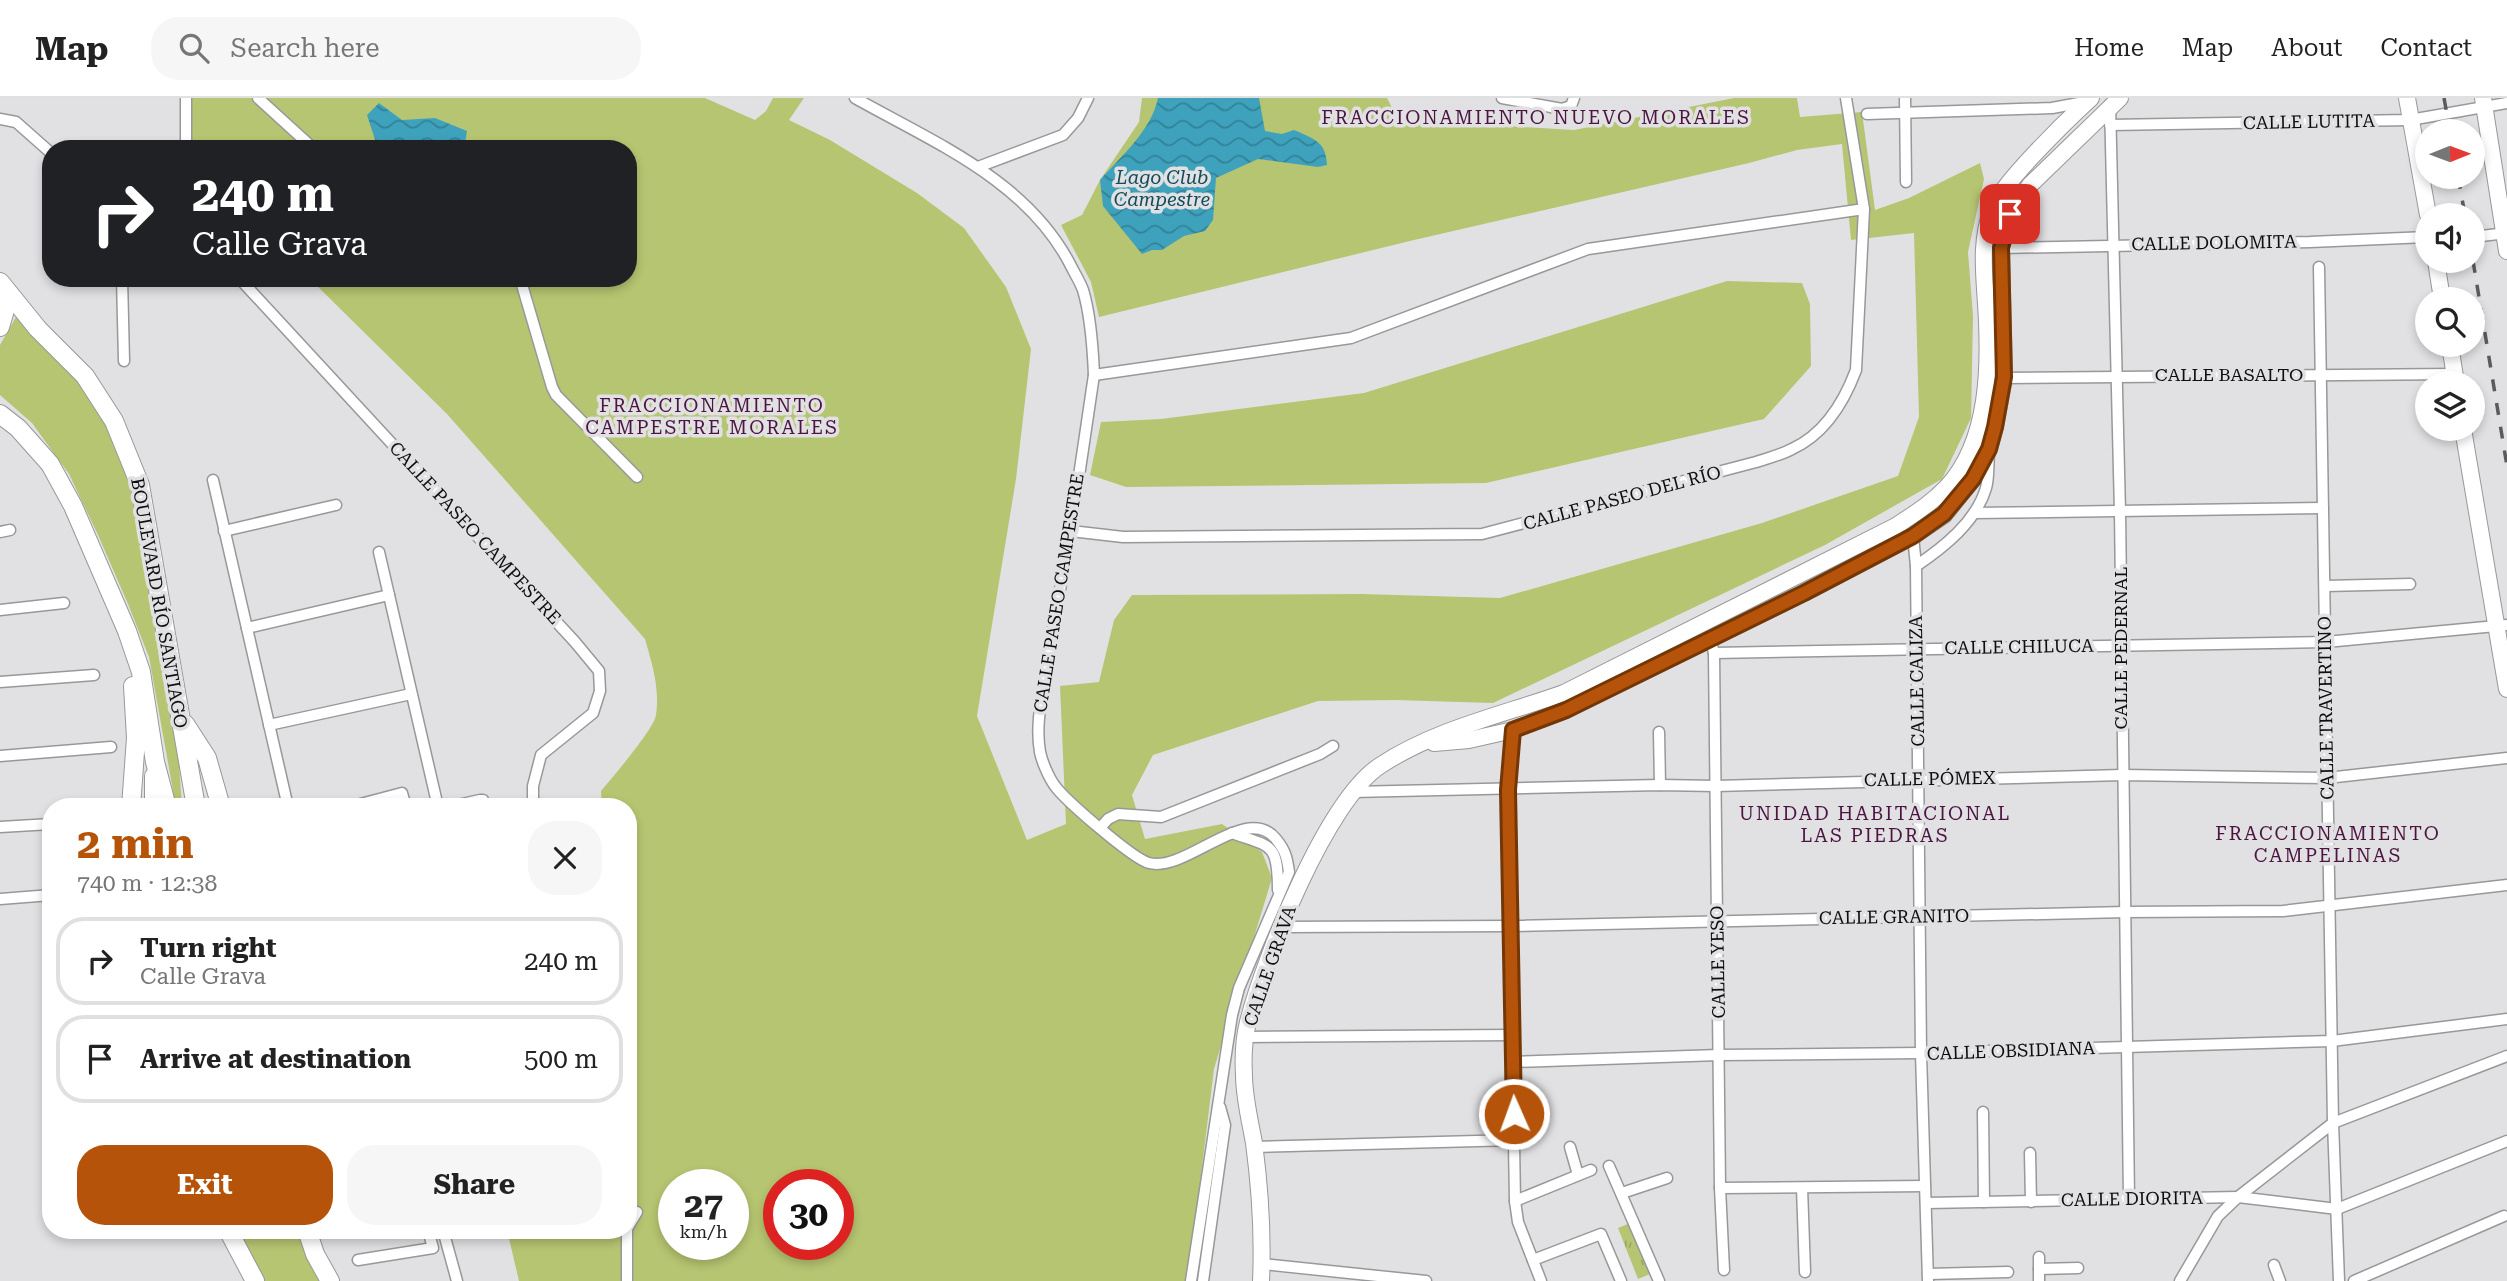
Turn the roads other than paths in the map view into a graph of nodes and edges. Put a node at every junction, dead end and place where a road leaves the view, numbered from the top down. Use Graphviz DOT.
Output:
graph roads {
  1 [pos="186,98"];
  2 [pos="258,98"];
  3 [pos="855,98"];
  4 [pos="1088,98"];
  5 [pos="1503,98"];
  6 [pos="1574,98"];
  7 [pos="1846,98"];
  8 [pos="1905,98"];
  9 [pos="2407,98"];
  10 [pos="2089,100"];
  11 [pos="2113,101"];
  12 [pos="2484,103"];
  13 [pos="2507,103"];
  14 [pos="1906,113"];
  15 [pos="1867,114"];
  16 [pos="0,119"];
  17 [pos="2410,120"];
  18 [pos="2110,125"];
  19 [pos="186,140"];
  20 [pos="304,140"];
  21 [pos="42,145"];
  22 [pos="978,167"];
  23 [pos="1906,182"];
  24 [pos="2426,203"];
  25 [pos="1864,209"];
  26 [pos="2506,234"];
  27 [pos="2485,236"];
  28 [pos="2415,238"];
  29 [pos="2113,245"];
  30 [pos="2001,248"];
  31 [pos="2507,251"];
  32 [pos="2319,267"];
  33 [pos="1,283"];
  34 [pos="122,287"];
  35 [pos="247,287"];
  36 [pos="523,287"];
  37 [pos="0,327"];
  38 [pos="124,361"];
  39 [pos="1094,375"];
  40 [pos="2322,375"];
  41 [pos="2116,376"];
  42 [pos="2004,377"];
  43 [pos="2415,378"];
  44 [pos="0,414"];
  45 [pos="2465,441"];
  46 [pos="1989,449"];
  47 [pos="637,477"];
  48 [pos="213,480"];
  49 [pos="336,505"];
  50 [pos="2323,508"];
  51 [pos="2120,512"];
  52 [pos="1974,513"];
  53 [pos="225,531"];
  54 [pos="1071,531"];
  55 [pos="1913,536"];
  56 [pos="379,552"];
  57 [pos="1916,566"];
  58 [pos="2410,584"];
  59 [pos="2325,586"];
  60 [pos="389,595"];
  61 [pos="64,603"];
  62 [pos="0,610"];
  63 [pos="2502,626"];
  64 [pos="247,628"];
  65 [pos="127,631"];
  66 [pos="2326,642"];
  67 [pos="1712,645"];
  68 [pos="2122,646"];
  69 [pos="1916,648"];
  70 [pos="94,675"];
  71 [pos="0,682"];
  72 [pos="2507,689"];
  73 [pos="411,694"];
  74 [pos="180,716"];
  75 [pos="269,725"];
  76 [pos="1513,730"];
  77 [pos="1659,732"];
  78 [pos="1421,745"];
  79 [pos="1333,746"];
  80 [pos="111,747"];
  81 [pos="0,755"];
  82 [pos="2507,758"];
  83 [pos="155,762"];
  84 [pos="2122,775"];
  85 [pos="2327,778"];
  86 [pos="1918,779"];
  87 [pos="1660,785"];
  88 [pos="1716,786"];
  89 [pos="1508,790"];
  90 [pos="1352,792"];
  91 [pos="132,798"];
  92 [pos="154,798"];
  93 [pos="165,798"];
  94 [pos="193,798"];
  95 [pos="218,798"];
  96 [pos="286,798"];
  97 [pos="383,798"];
  98 [pos="403,798"];
  99 [pos="436,798"];
  100 [pos="533,798"];
  101 [pos="42,825"];
  102 [pos="0,827"];
  103 [pos="1101,827"];
  104 [pos="2507,885"];
  105 [pos="42,896"];
  106 [pos="0,899"];
  107 [pos="2329,906"];
  108 [pos="2126,912"];
  109 [pos="1920,916"];
  110 [pos="1717,921"];
  111 [pos="1511,926"];
  112 [pos="1280,927"];
  113 [pos="2507,1019"];
  114 [pos="1512,1035"];
  115 [pos="1246,1037"];
  116 [pos="2332,1041"];
  117 [pos="2128,1048"];
  118 [pos="1921,1053"];
  119 [pos="1719,1055"];
  120 [pos="2507,1056"];
  121 [pos="1513,1062"];
  122 [pos="1218,1103"];
  123 [pos="1983,1112"];
  124 [pos="2333,1124"];
  125 [pos="1515,1140"];
  126 [pos="2507,1141"];
  127 [pos="1254,1147"];
  128 [pos="1570,1147"];
  129 [pos="2030,1153"];
  130 [pos="1609,1166"];
  131 [pos="1591,1170"];
  132 [pos="1578,1175"];
  133 [pos="1667,1178"];
  134 [pos="1925,1186"];
  135 [pos="1720,1188"];
  136 [pos="1802,1188"];
  137 [pos="1622,1193"];
  138 [pos="2238,1197"];
  139 [pos="2129,1199"];
  140 [pos="1515,1201"];
  141 [pos="1984,1202"];
  142 [pos="2031,1202"];
  143 [pos="1926,1203"];
  144 [pos="2337,1209"];
  145 [pos="2504,1216"];
  146 [pos="233,1239"];
  147 [pos="310,1239"];
  148 [pos="430,1239"];
  149 [pos="445,1239"];
  150 [pos="628,1239"];
  151 [pos="2039,1256"];
  152 [pos="358,1260"];
  153 [pos="1533,1261"];
  154 [pos="1262,1264"];
  155 [pos="2274,1265"];
  156 [pos="2078,1268"];
  157 [pos="1724,1270"];
  158 [pos="1805,1272"];
  159 [pos="2008,1272"];
  160 [pos="2039,1275"];
  161 [pos="1928,1277"];
  162 [pos="256,1281"];
  163 [pos="330,1281"];
  164 [pos="457,1281"];
  165 [pos="627,1281"];
  166 [pos="1191,1281"];
  167 [pos="1203,1281"];
  168 [pos="1261,1281"];
  169 [pos="1426,1281"];
  170 [pos="1541,1281"];
  171 [pos="1621,1281"];
  172 [pos="1660,1281"];
  173 [pos="2180,1281"];
  174 [pos="2280,1281"];
  175 [pos="2339,1281"];
  176 [pos="2354,1281"];
  1 -- 19 [label="street"];
  2 -- 20 [label="street"];
  3 -- 22 [label="street, CALLE PASEO CAMPESTRE"];
  4 -- 22 [label="street"];
  5 -- 6 [label="street"];
  7 -- 25 [label="street, CALLE PASEO DEL RÍO"];
  8 -- 14 [label="street"];
  9 -- 17 [label="main road"];
  10 -- 14 [label="street"];
  10 -- 78 [label="main road, CALLE GRAVA"];
  11 -- 18 [label="street, CALLE PEDERNAL"];
  11 -- 30 [label="main road, CALLE GRAVA"];
  12 -- 13 [label="street, CALLE LUTITA"];
  12 -- 17 [label="street, CALLE LUTITA"];
  12 -- 26 [label="main road"];
  14 -- 15 [label="street"];
  14 -- 23 [label="street"];
  16 -- 21 [label="street"];
  17 -- 18 [label="street, CALLE LUTITA"];
  17 -- 24 [label="main road"];
  18 -- 29 [label="street, CALLE PEDERNAL"];
  22 -- 39 [label="street, CALLE PASEO CAMPESTRE"];
  25 -- 39 [label="street"];
  25 -- 54 [label="street, CALLE PASEO DEL RÍO"];
  26 -- 27 [label="street"];
  26 -- 31 [label="main road"];
  28 -- 29 [label="street, CALLE DOLOMITA"];
  29 -- 30 [label="street, CALLE DOLOMITA"];
  29 -- 41 [label="street, CALLE PEDERNAL"];
  30 -- 42 [label="main road, CALLE GRAVA"];
  32 -- 40 [label="street, CALLE TRAVERTINO"];
  33 -- 37 [label="main road"];
  33 -- 74 [label="main road, BOULEVARD RÍO SANTIAGO"];
  34 -- 38 [label="street"];
  35 -- 100 [label="street, CALLE PASEO CAMPESTRE"];
  36 -- 47 [label="street"];
  39 -- 54 [label="street, CALLE PASEO CAMPESTRE"];
  40 -- 41 [label="street, CALLE BASALTO"];
  40 -- 43 [label="street, CALLE BASALTO"];
  40 -- 50 [label="street, CALLE TRAVERTINO"];
  41 -- 42 [label="street, CALLE BASALTO"];
  41 -- 51 [label="street, CALLE PEDERNAL"];
  42 -- 46 [label="main road, CALLE GRAVA"];
  44 -- 65 [label="main road, BOULEVARD RÍO SANTIAGO"];
  45 -- 63 [label="main road"];
  46 -- 52 [label="street"];
  46 -- 55 [label="main road, CALLE GRAVA"];
  48 -- 53 [label="street"];
  49 -- 53 [label="street"];
  50 -- 51 [label="street"];
  50 -- 59 [label="street, CALLE TRAVERTINO"];
  51 -- 52 [label="street"];
  51 -- 68 [label="street, CALLE PEDERNAL"];
  52 -- 57 [label="street"];
  53 -- 64 [label="street"];
  54 -- 103 [label="street, CALLE PASEO CAMPESTRE"];
  55 -- 57 [label="street, CALLE CALIZA"];
  55 -- 67 [label="main road, CALLE GRAVA"];
  56 -- 60 [label="street"];
  57 -- 69 [label="street, CALLE CALIZA"];
  58 -- 59 [label="street"];
  59 -- 66 [label="street, CALLE TRAVERTINO"];
  60 -- 64 [label="street"];
  60 -- 73 [label="street"];
  61 -- 62 [label="street"];
  63 -- 66 [label="street, CALLE CHILUCA"];
  63 -- 72 [label="main road"];
  64 -- 75 [label="street"];
  65 -- 83 [label="main road, BOULEVARD RÍO SANTIAGO"];
  65 -- 91 [label="main road"];
  66 -- 68 [label="street, CALLE CHILUCA"];
  66 -- 85 [label="street, CALLE TRAVERTINO"];
  67 -- 69 [label="street, CALLE CHILUCA"];
  67 -- 76 [label="main road, CALLE GRAVA"];
  67 -- 88 [label="street, CALLE YESO"];
  68 -- 69 [label="street, CALLE CHILUCA"];
  68 -- 84 [label="street, CALLE PEDERNAL"];
  69 -- 86 [label="street, CALLE CALIZA"];
  70 -- 71 [label="street"];
  73 -- 75 [label="street"];
  73 -- 99 [label="street"];
  74 -- 94 [label="main road, BOULEVARD RÍO SANTIAGO"];
  74 -- 95 [label="main road"];
  75 -- 96 [label="street"];
  76 -- 78 [label="main road, CALLE GRAVA"];
  76 -- 89 [label="street"];
  77 -- 87 [label="street"];
  78 -- 90 [label="main road, CALLE GRAVA"];
  79 -- 103 [label="street"];
  80 -- 81 [label="street"];
  82 -- 85 [label="street, CALLE PÓMEX"];
  83 -- 92 [label="main road, BOULEVARD RÍO SANTIAGO"];
  83 -- 93 [label="main road, BOULEVARD RÍO SANTIAGO"];
  84 -- 85 [label="street, CALLE PÓMEX"];
  84 -- 86 [label="street, CALLE PÓMEX"];
  84 -- 108 [label="street, CALLE PEDERNAL"];
  85 -- 107 [label="street, CALLE TRAVERTINO"];
  86 -- 88 [label="street, CALLE PÓMEX"];
  86 -- 109 [label="street, CALLE CALIZA"];
  87 -- 88 [label="street, CALLE PÓMEX"];
  87 -- 89 [label="street, CALLE PÓMEX"];
  88 -- 110 [label="street, CALLE YESO"];
  89 -- 90 [label="street, CALLE PÓMEX"];
  89 -- 111 [label="street"];
  90 -- 112 [label="main road, CALLE GRAVA"];
  97 -- 98 [label="street"];
  101 -- 102 [label="street"];
  103 -- 122 [label="street, CALLE PASEO CAMPESTRE"];
  104 -- 107 [label="street, CALLE GRANITO"];
  105 -- 106 [label="street"];
  107 -- 108 [label="street, CALLE GRANITO"];
  107 -- 116 [label="street, CALLE TRAVERTINO"];
  108 -- 109 [label="street, CALLE GRANITO"];
  108 -- 117 [label="street, CALLE PEDERNAL"];
  109 -- 110 [label="street, CALLE GRANITO"];
  109 -- 118 [label="street, CALLE CALIZA"];
  110 -- 111 [label="street, CALLE GRANITO"];
  110 -- 119 [label="street, CALLE YESO"];
  111 -- 112 [label="street, CALLE GRANITO"];
  111 -- 114 [label="street"];
  112 -- 115 [label="main road, CALLE GRAVA"];
  113 -- 116 [label="street, CALLE OBSIDIANA"];
  114 -- 115 [label="street"];
  114 -- 121 [label="street"];
  115 -- 127 [label="main road, CALLE GRAVA"];
  116 -- 117 [label="street, CALLE OBSIDIANA"];
  116 -- 124 [label="street, CALLE TRAVERTINO"];
  117 -- 118 [label="street, CALLE OBSIDIANA"];
  117 -- 139 [label="street, CALLE PEDERNAL"];
  118 -- 119 [label="street, CALLE OBSIDIANA"];
  118 -- 134 [label="street, CALLE CALIZA"];
  119 -- 121 [label="street, CALLE OBSIDIANA"];
  119 -- 135 [label="street, CALLE YESO"];
  120 -- 124 [label="street"];
  121 -- 125 [label="street"];
  122 -- 166 [label="street, CALLE PASEO CAMPESTRE"];
  122 -- 167 [label="street, CALLE PASEO CAMPESTRE"];
  123 -- 141 [label="street"];
  124 -- 138 [label="street"];
  124 -- 144 [label="street, CALLE TRAVERTINO"];
  125 -- 127 [label="street"];
  125 -- 140 [label="street"];
  126 -- 144 [label="street"];
  127 -- 154 [label="main road, CALLE GRAVA"];
  128 -- 132 [label="street"];
  129 -- 142 [label="street"];
  130 -- 137 [label="street"];
  131 -- 132 [label="street"];
  132 -- 140 [label="street"];
  133 -- 137 [label="street"];
  134 -- 136 [label="street"];
  134 -- 143 [label="street, CALLE CALIZA"];
  135 -- 136 [label="street"];
  135 -- 157 [label="street, CALLE YESO"];
  136 -- 158 [label="street"];
  137 -- 172 [label="street"];
  138 -- 139 [label="street, CALLE DIORITA"];
  138 -- 144 [label="street, CALLE DIORITA"];
  138 -- 173 [label="street"];
  139 -- 142 [label="street, CALLE DIORITA"];
  140 -- 153 [label="street"];
  141 -- 142 [label="street, CALLE DIORITA"];
  141 -- 143 [label="street, CALLE DIORITA"];
  143 -- 161 [label="street, CALLE CALIZA"];
  144 -- 175 [label="street, CALLE TRAVERTINO"];
  145 -- 176 [label="street"];
  146 -- 162 [label="main road"];
  147 -- 163 [label="main road"];
  148 -- 152 [label="street"];
  149 -- 164 [label="street"];
  150 -- 165 [label="street"];
  151 -- 160 [label="street"];
  153 -- 170 [label="street"];
  153 -- 171 [label="street"];
  154 -- 168 [label="main road, CALLE GRAVA"];
  154 -- 169 [label="street"];
  155 -- 174 [label="street"];
  156 -- 160 [label="street"];
  159 -- 161 [label="street"];
}
